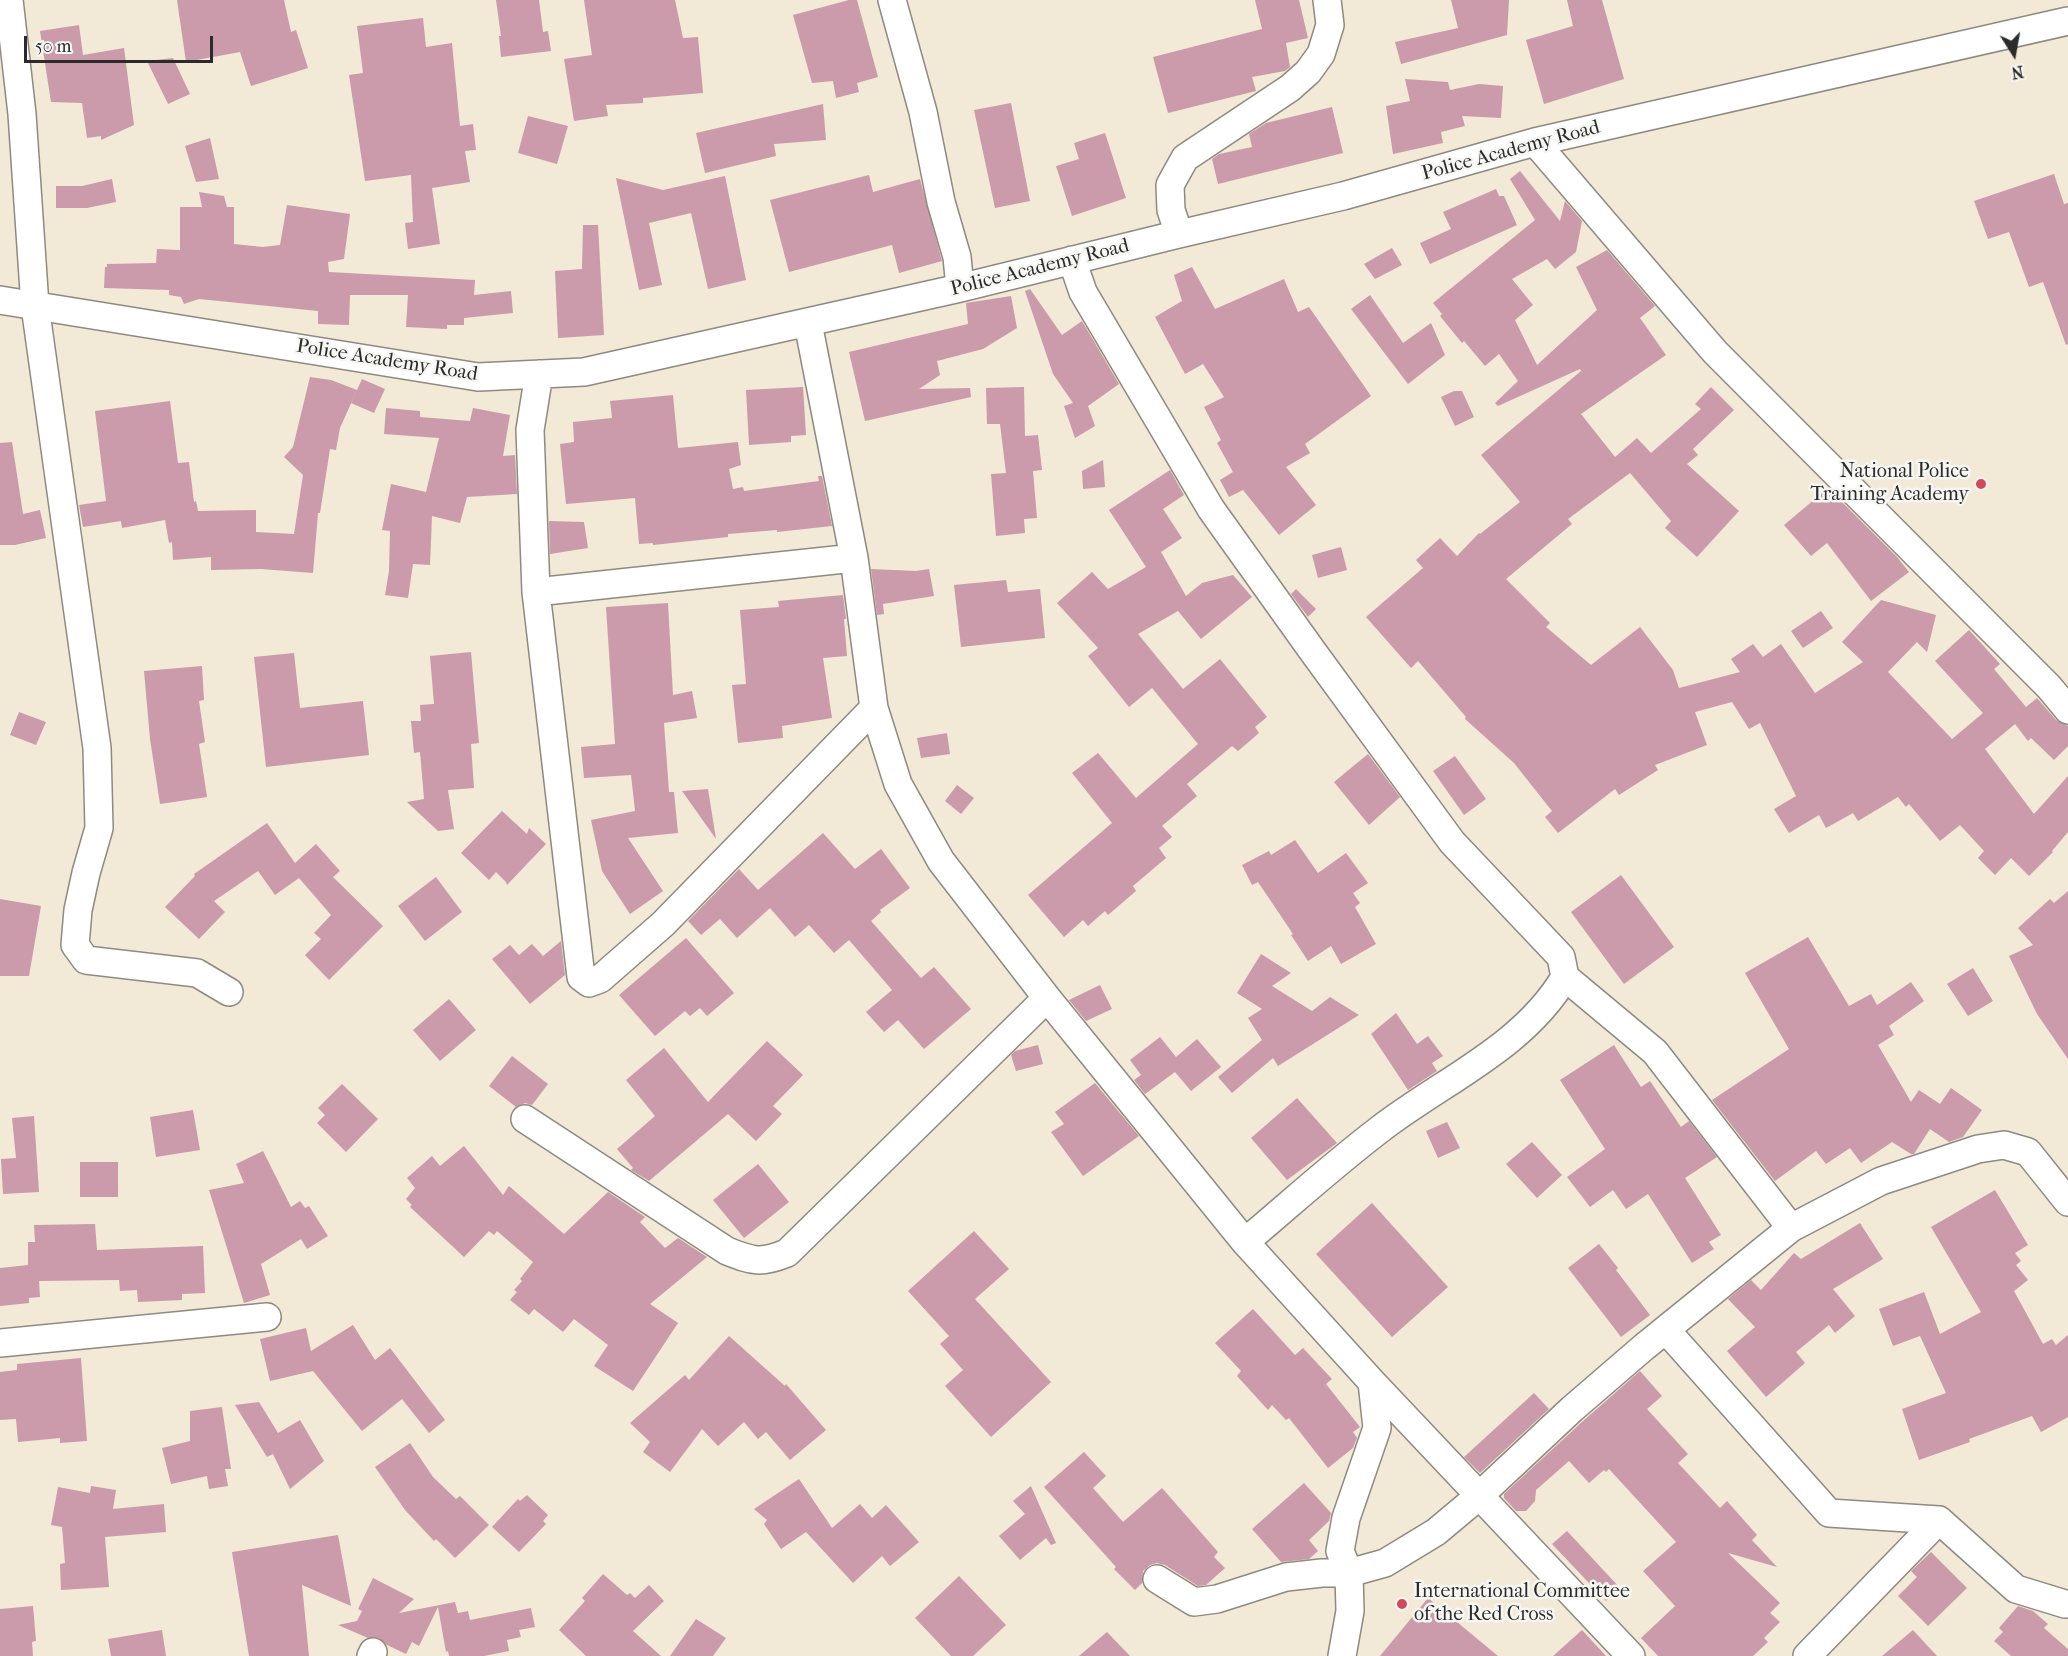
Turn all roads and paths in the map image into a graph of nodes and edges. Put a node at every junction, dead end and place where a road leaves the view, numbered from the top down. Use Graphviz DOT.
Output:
graph roads {
  1 [pos="9,0"];
  2 [pos="892,0"];
  3 [pos="1327,0"];
  4 [pos="2068,21"];
  5 [pos="1535,142"];
  6 [pos="1179,234"];
  7 [pos="1072,260"];
  8 [pos="960,288"];
  9 [pos="0,300"];
  10 [pos="34,306"];
  11 [pos="808,322"];
  12 [pos="539,374"];
  13 [pos="854,558"];
  14 [pos="536,592"];
  15 [pos="874,708"];
  16 [pos="2068,710"];
  17 [pos="1565,977"];
  18 [pos="229,992"];
  19 [pos="1047,998"];
  20 [pos="525,1119"];
  21 [pos="2068,1202"];
  22 [pos="1791,1227"];
  23 [pos="1245,1242"];
  24 [pos="267,1317"];
  25 [pos="1666,1330"];
  26 [pos="0,1343"];
  27 [pos="1372,1382"];
  28 [pos="1479,1496"];
  29 [pos="1939,1520"];
  30 [pos="1349,1573"];
  31 [pos="1157,1579"];
  32 [pos="2066,1604"];
  33 [pos="1347,1653"];
  34 [pos="1631,1656"];
  35 [pos="1807,1656"];
  1 -- 10 [label="street"];
  2 -- 8 [label="street"];
  3 -- 6 [label="street"];
  4 -- 5 [label="street, Police Academy Road"];
  5 -- 6 [label="street, Police Academy Road"];
  5 -- 16 [label="street"];
  6 -- 7 [label="street, Police Academy Road"];
  7 -- 8 [label="street, Police Academy Road"];
  7 -- 17 [label="street"];
  8 -- 11 [label="street, Police Academy Road"];
  9 -- 10 [label="street, Police Academy Road"];
  10 -- 12 [label="street, Police Academy Road"];
  10 -- 18 [label="street"];
  11 -- 12 [label="street, Police Academy Road"];
  11 -- 13 [label="street"];
  12 -- 14 [label="street"];
  13 -- 14 [label="street"];
  13 -- 15 [label="street"];
  14 -- 15 [label="street"];
  15 -- 19 [label="street"];
  17 -- 22 [label="street"];
  17 -- 23 [label="street"];
  19 -- 20 [label="street"];
  19 -- 23 [label="street"];
  21 -- 22 [label="street"];
  22 -- 25 [label="street"];
  23 -- 27 [label="street"];
  24 -- 26 [label="street"];
  25 -- 28 [label="street"];
  25 -- 29 [label="street"];
  27 -- 28 [label="street"];
  27 -- 30 [label="street"];
  28 -- 30 [label="street"];
  28 -- 34 [label="street"];
  29 -- 32 [label="street"];
  29 -- 35 [label="street"];
  30 -- 31 [label="street"];
  30 -- 33 [label="street"];
}
